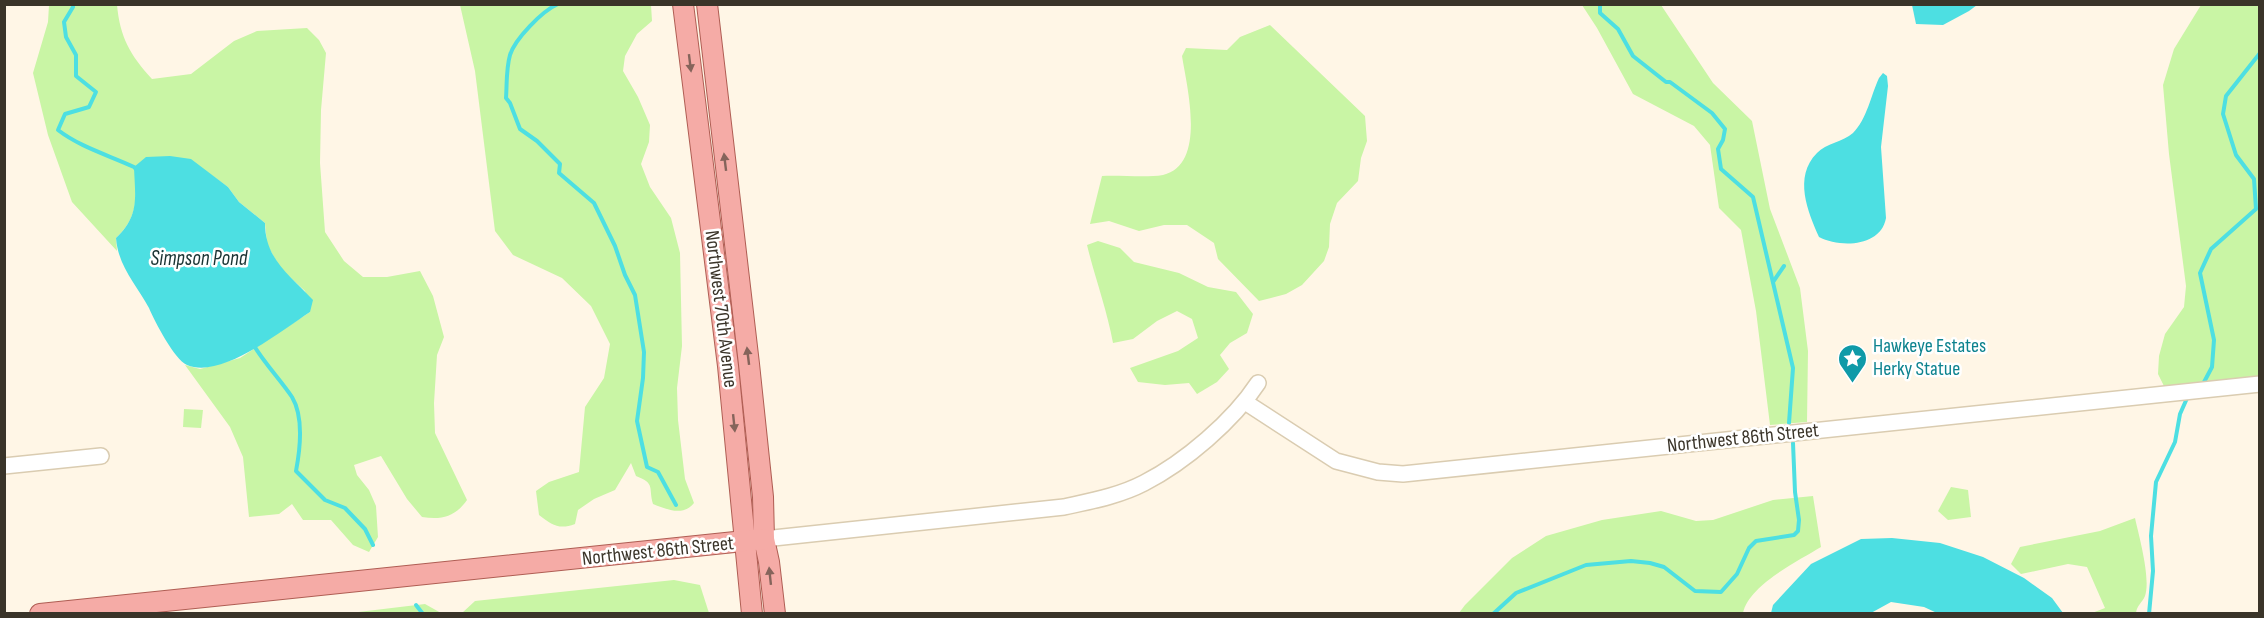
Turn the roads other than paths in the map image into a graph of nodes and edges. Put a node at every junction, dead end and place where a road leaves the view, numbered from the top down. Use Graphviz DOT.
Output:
graph roads {
  1 [pos="683,4"];
  2 [pos="707,4"];
  3 [pos="1258,383"];
  4 [pos="2259,384"];
  5 [pos="1245,402"];
  6 [pos="101,456"];
  7 [pos="4,466"];
  8 [pos="755,541"];
  9 [pos="40,614"];
  10 [pos="752,614"];
  11 [pos="775,614"];
  1 -- 8 [label="main road, Northwest 70th Avenue, one-way"];
  8 -- 2 [label="main road, Northwest 70th Avenue, one-way"];
  3 -- 5 [label="street, Northwest 86th Street"];
  4 -- 5 [label="street, Northwest 86th Street"];
  5 -- 8 [label="street, Northwest 86th Street"];
  6 -- 7 [label="street"];
  8 -- 9 [label="main road, Northwest 86th Street"];
  8 -- 10 [label="main road, Northwest 70th Avenue"];
  11 -- 8 [label="main road, Northwest 70th Avenue, one-way"];
}
